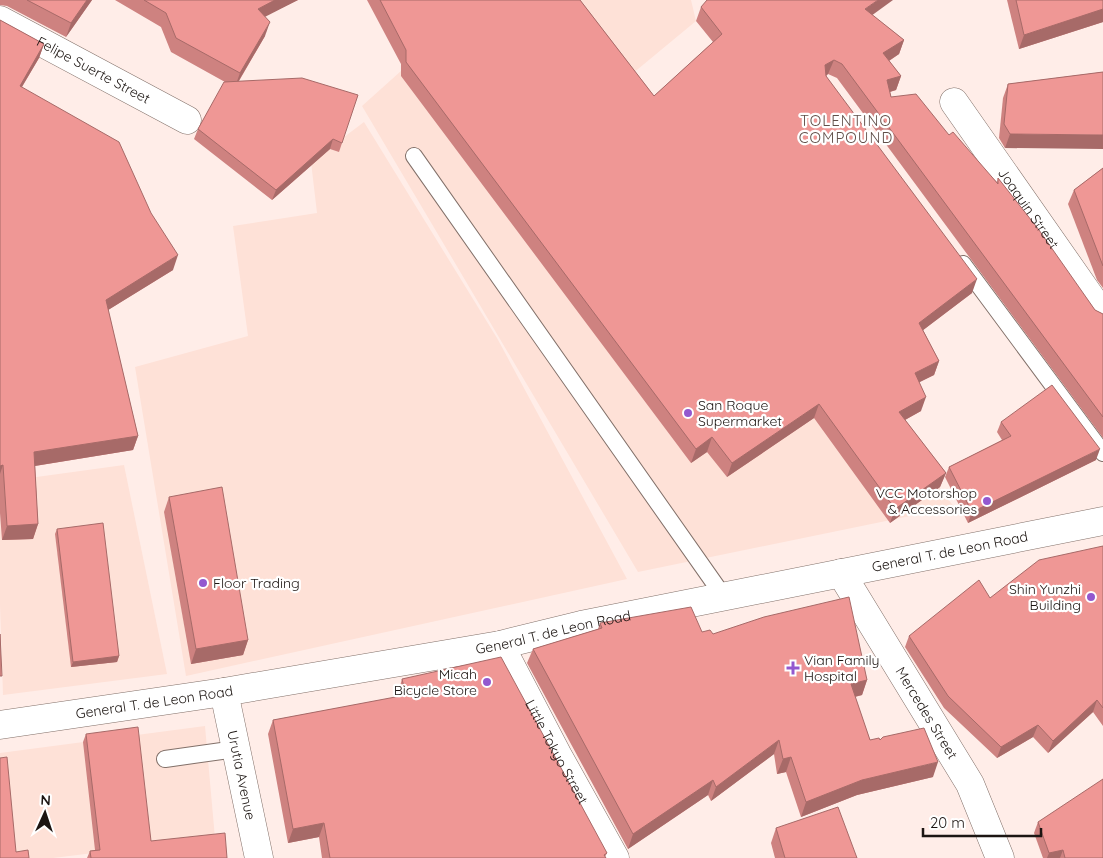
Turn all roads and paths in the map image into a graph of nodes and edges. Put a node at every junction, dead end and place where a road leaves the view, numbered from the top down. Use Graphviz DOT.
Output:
graph roads {
  1 [pos="0,20"];
  2 [pos="954,102"];
  3 [pos="188,120"];
  4 [pos="414,156"];
  5 [pos="954,252"];
  6 [pos="1103,315"];
  7 [pos="1103,453"];
  8 [pos="1103,521"];
  9 [pos="841,573"];
  10 [pos="724,597"];
  11 [pos="500,645"];
  12 [pos="224,692"];
  13 [pos="0,725"];
  14 [pos="236,749"];
  15 [pos="166,759"];
  16 [pos="259,858"];
  17 [pos="615,858"];
  18 [pos="1000,858"];
  1 -- 3 [label="street, Felipe Suerte Street"];
  2 -- 6 [label="street, Joaquin Street"];
  4 -- 10 [label="lane"];
  5 -- 7 [label="lane"];
  8 -- 9 [label="street, General T. de Leon Road"];
  9 -- 10 [label="street, General T. de Leon Road"];
  9 -- 18 [label="street, Mercedes Street"];
  10 -- 11 [label="street, General T. de Leon Road"];
  11 -- 12 [label="street, General T. de Leon Road"];
  11 -- 17 [label="street, Little Tokyo Street"];
  12 -- 13 [label="street, General T. de Leon Road"];
  12 -- 14 [label="street, Urutia Avenue"];
  14 -- 15 [label="lane"];
  14 -- 16 [label="street, Urutia Avenue"];
}
